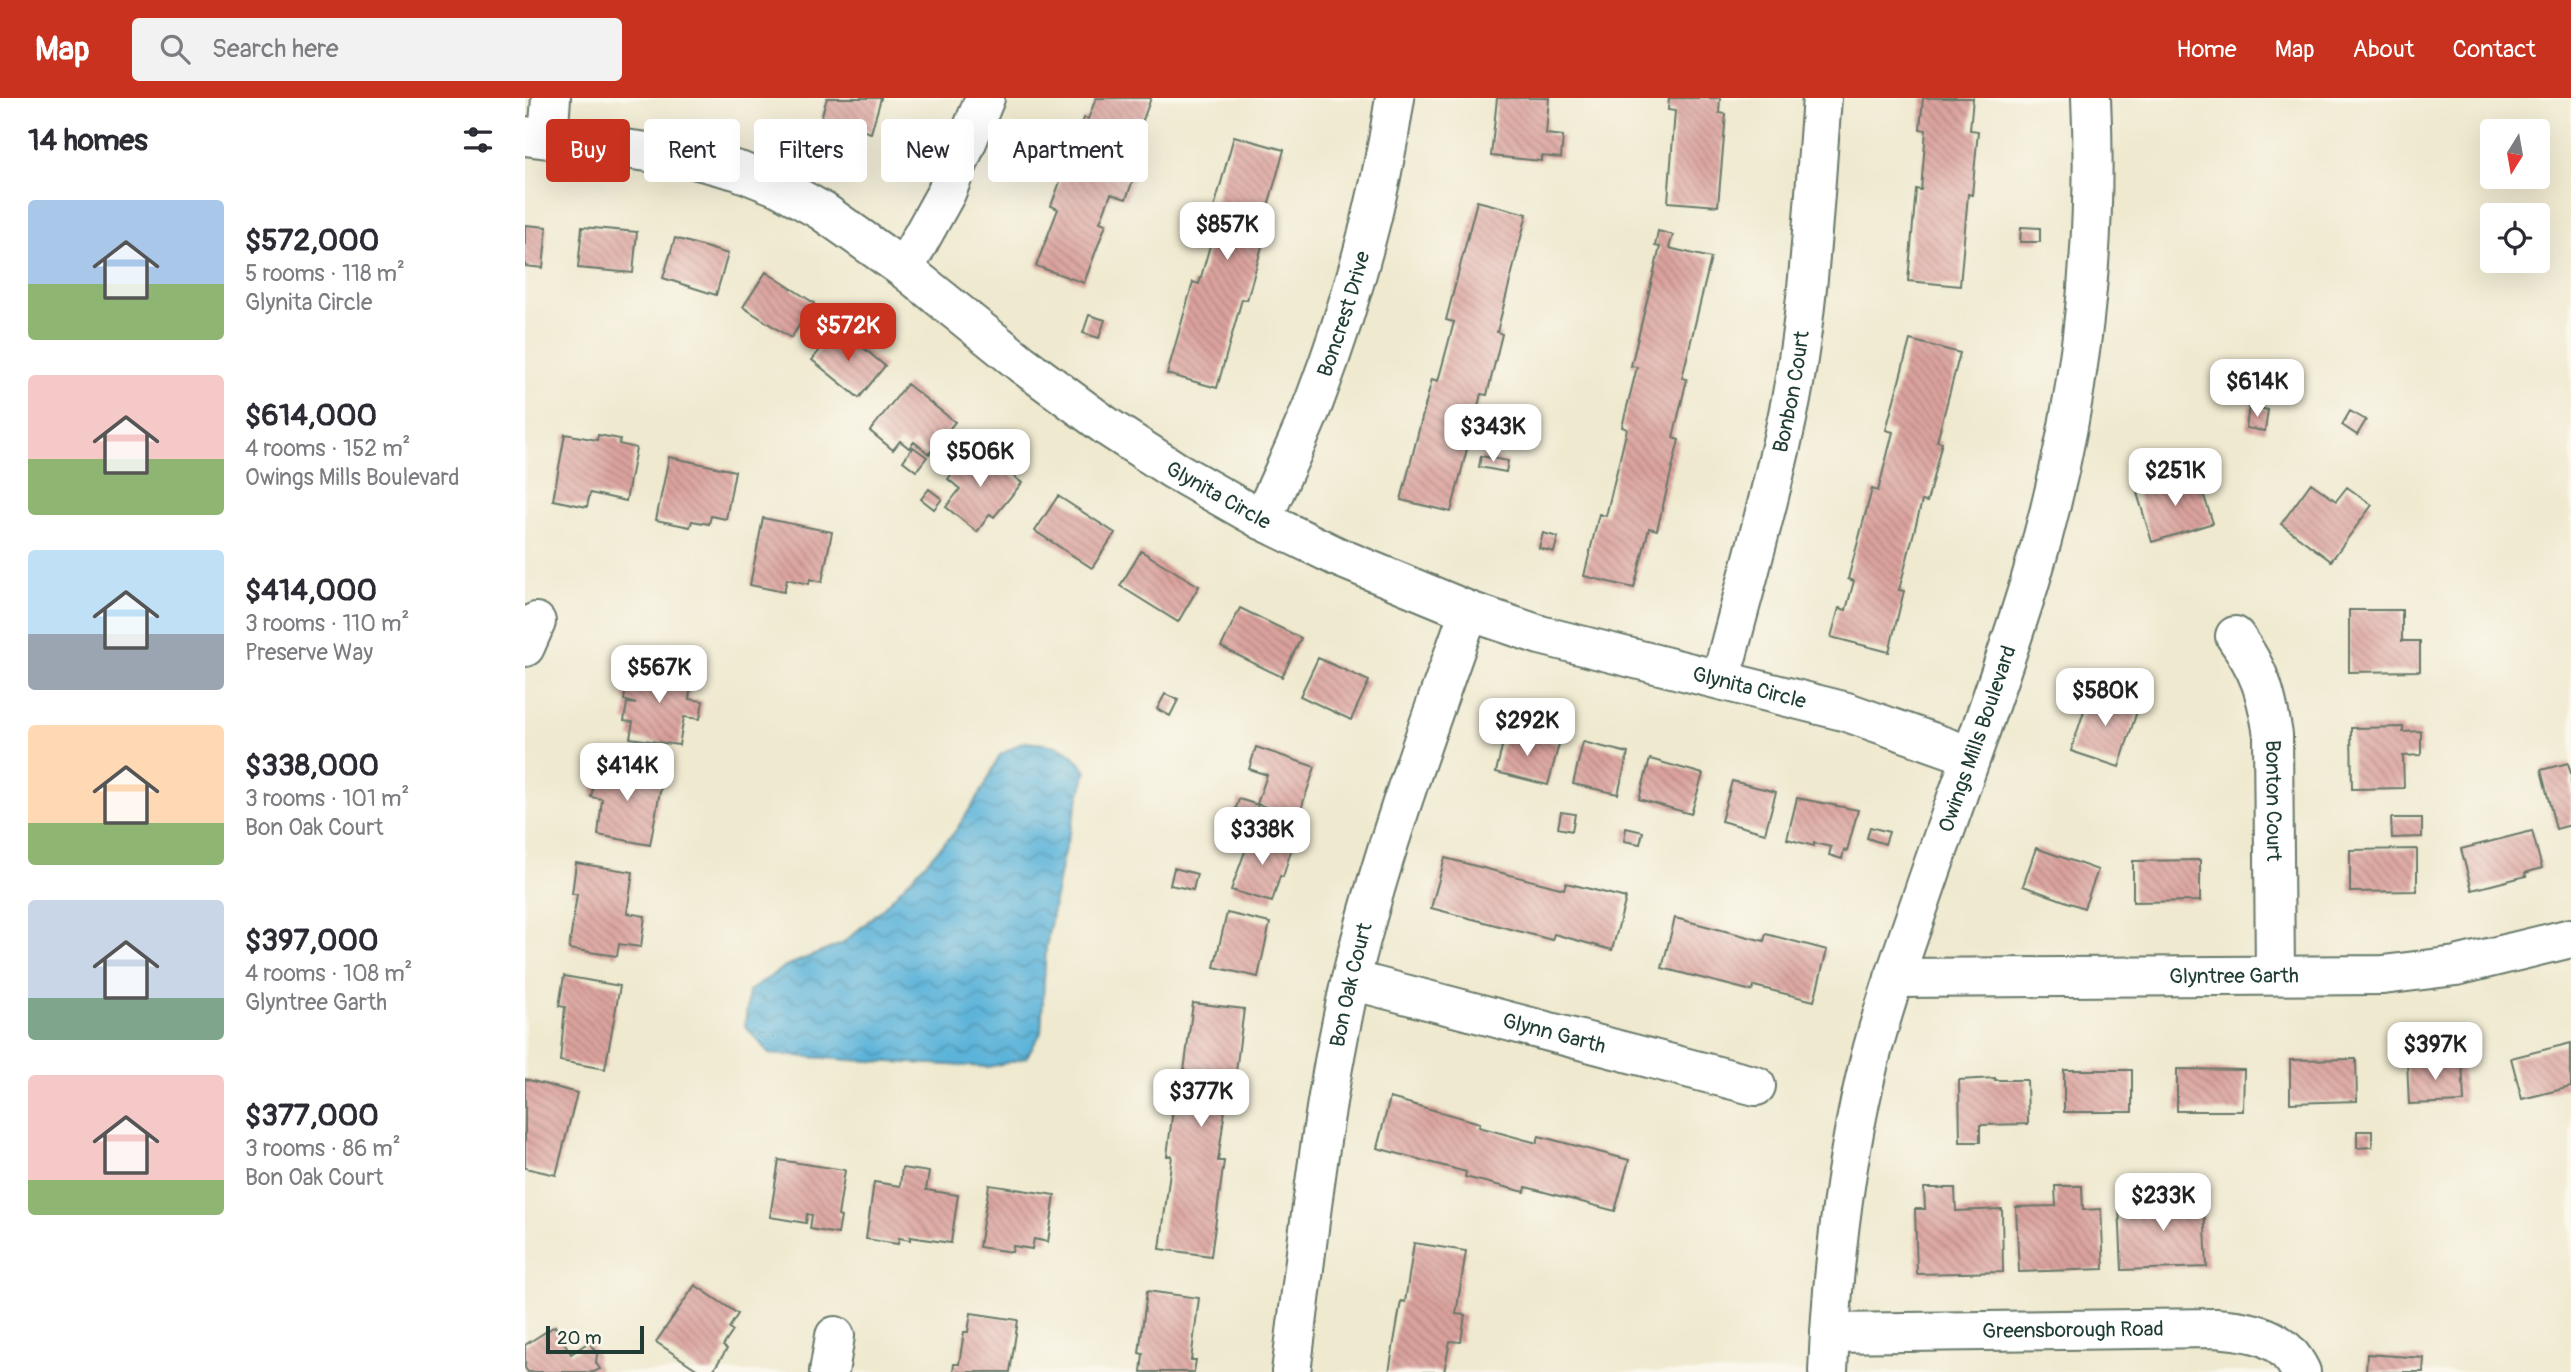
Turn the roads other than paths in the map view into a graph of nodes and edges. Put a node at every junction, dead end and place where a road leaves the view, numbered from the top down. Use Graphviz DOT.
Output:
graph roads {
  1 [pos="551,98"];
  2 [pos="985,98"];
  3 [pos="1395,98"];
  4 [pos="1822,98"];
  5 [pos="2091,98"];
  6 [pos="536,137"];
  7 [pos="904,269"];
  8 [pos="1262,520"];
  9 [pos="1469,611"];
  10 [pos="2235,636"];
  11 [pos="1721,679"];
  12 [pos="1971,756"];
  13 [pos="2571,938"];
  14 [pos="2275,974"];
  15 [pos="1894,978"];
  16 [pos="1351,980"];
  17 [pos="1756,1087"];
  18 [pos="1830,1334"];
  19 [pos="1291,1372"];
  20 [pos="1828,1372"];
  21 [pos="2301,1372"];
  1 -- 6 [label="street"];
  2 -- 7 [label="street"];
  3 -- 8 [label="street, Boncrest Drive"];
  4 -- 11 [label="street, Bonbon Court"];
  5 -- 12 [label="street, Owings Mills Boulevard"];
  6 -- 7 [label="street, Glynita Circle"];
  7 -- 8 [label="street, Glynita Circle"];
  8 -- 9 [label="street, Glynita Circle"];
  9 -- 11 [label="street, Glynita Circle"];
  9 -- 16 [label="street, Bon Oak Court"];
  10 -- 14 [label="street, Bonton Court"];
  11 -- 12 [label="street, Glynita Circle"];
  12 -- 15 [label="street, Owings Mills Boulevard"];
  13 -- 14 [label="street, Glyntree Garth"];
  14 -- 15 [label="street, Glyntree Garth"];
  15 -- 18 [label="street, Owings Mills Boulevard"];
  16 -- 17 [label="street, Glynn Garth"];
  16 -- 19 [label="street, Bon Oak Court"];
  18 -- 20 [label="street, Owings Mills Boulevard"];
  18 -- 21 [label="street, Greensborough Road"];
}
